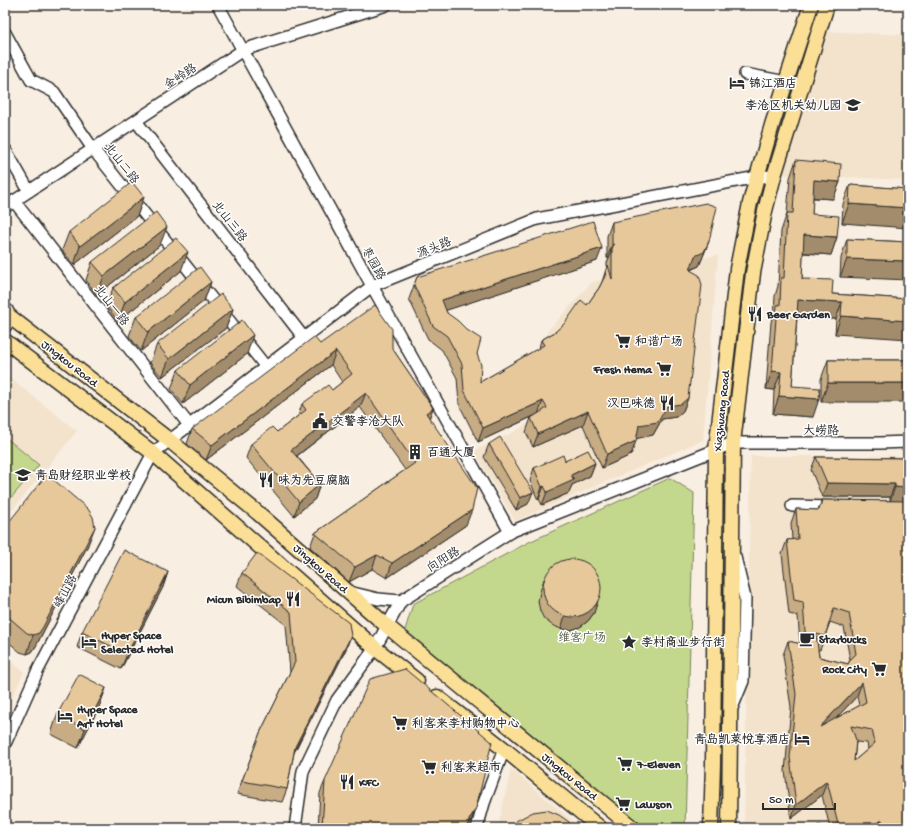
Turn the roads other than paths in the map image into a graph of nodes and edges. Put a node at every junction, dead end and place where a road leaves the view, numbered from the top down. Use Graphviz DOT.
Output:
graph roads {
  1 [pos="218,5"];
  2 [pos="386,5"];
  3 [pos="811,5"];
  4 [pos="827,5"];
  5 [pos="5,33"];
  6 [pos="243,50"];
  7 [pos="745,74"];
  8 [pos="786,82"];
  9 [pos="802,85"];
  10 [pos="136,121"];
  11 [pos="93,148"];
  12 [pos="5,149"];
  13 [pos="774,176"];
  14 [pos="757,177"];
  15 [pos="29,191"];
  16 [pos="9,204"];
  17 [pos="372,286"];
  18 [pos="6,316"];
  19 [pos="304,338"];
  20 [pos="5,341"];
  21 [pos="266,367"];
  22 [pos="189,425"];
  23 [pos="169,440"];
  24 [pos="908,442"];
  25 [pos="733,443"];
  26 [pos="716,450"];
  27 [pos="153,453"];
  28 [pos="792,506"];
  29 [pos="846,507"];
  30 [pos="510,532"];
  31 [pos="348,592"];
  32 [pos="401,601"];
  33 [pos="387,626"];
  34 [pos="375,648"];
  35 [pos="5,744"];
  36 [pos="504,749"];
  37 [pos="710,826"];
  38 [pos="294,828"];
  39 [pos="477,828"];
  40 [pos="600,828"];
  41 [pos="633,828"];
  42 [pos="729,828"];
  1 -- 6 [label="street, 枣园路"];
  2 -- 6 [label="street, 金岭路"];
  3 -- 8 [label="main road, Xiazhuang Road"];
  4 -- 9 [label="main road, Xiazhuang Road"];
  5 -- 11 [label="street, 北山二路"];
  6 -- 10 [label="street, 金岭路"];
  6 -- 17 [label="street, 枣园路"];
  7 -- 8 [label="street"];
  8 -- 9 [label="street"];
  8 -- 14 [label="main road, Xiazhuang Road"];
  9 -- 13 [label="main road, Xiazhuang Road"];
  10 -- 11 [label="street, 金岭路"];
  10 -- 19 [label="street, 北山三路"];
  11 -- 15 [label="street, 金岭路"];
  11 -- 21 [label="street, 北山二路"];
  12 -- 15 [label="street"];
  13 -- 14 [label="street, 源头路"];
  13 -- 25 [label="main road, Xiazhuang Road"];
  14 -- 17 [label="street, 源头路"];
  14 -- 26 [label="main road, Xiazhuang Road"];
  15 -- 16 [label="street, 金岭路"];
  16 -- 22 [label="street, 北山一路"];
  17 -- 19 [label="street, 源头路"];
  17 -- 30 [label="street, 枣园路"];
  18 -- 23 [label="main road, Jingkou Road"];
  19 -- 21 [label="street, 源头路"];
  20 -- 27 [label="main road, Jingkou Road"];
  21 -- 22 [label="street, 源头路"];
  22 -- 23 [label="street, 源头路"];
  23 -- 27 [label="street, 源头路"];
  23 -- 31 [label="main road, Jingkou Road"];
  24 -- 25 [label="street, 大崂路"];
  25 -- 26 [label="street, 向阳路"];
  25 -- 42 [label="main road, Xiazhuang Road"];
  26 -- 30 [label="street, 向阳路"];
  26 -- 37 [label="main road, Xiazhuang Road"];
  27 -- 34 [label="main road, Jingkou Road"];
  27 -- 35 [label="street, 峰山路"];
  28 -- 29 [label="street"];
  30 -- 32 [label="street, 向阳路"];
  31 -- 32 [label="street"];
  31 -- 33 [label="main road, Jingkou Road"];
  32 -- 33 [label="street, 向阳路"];
  33 -- 34 [label="street, 向阳路"];
  33 -- 41 [label="main road, Jingkou Road"];
  34 -- 36 [label="main road, Jingkou Road"];
  34 -- 38 [label="street, 向阳路"];
  36 -- 39 [label="street"];
  36 -- 40 [label="main road, Jingkou Road"];
}
